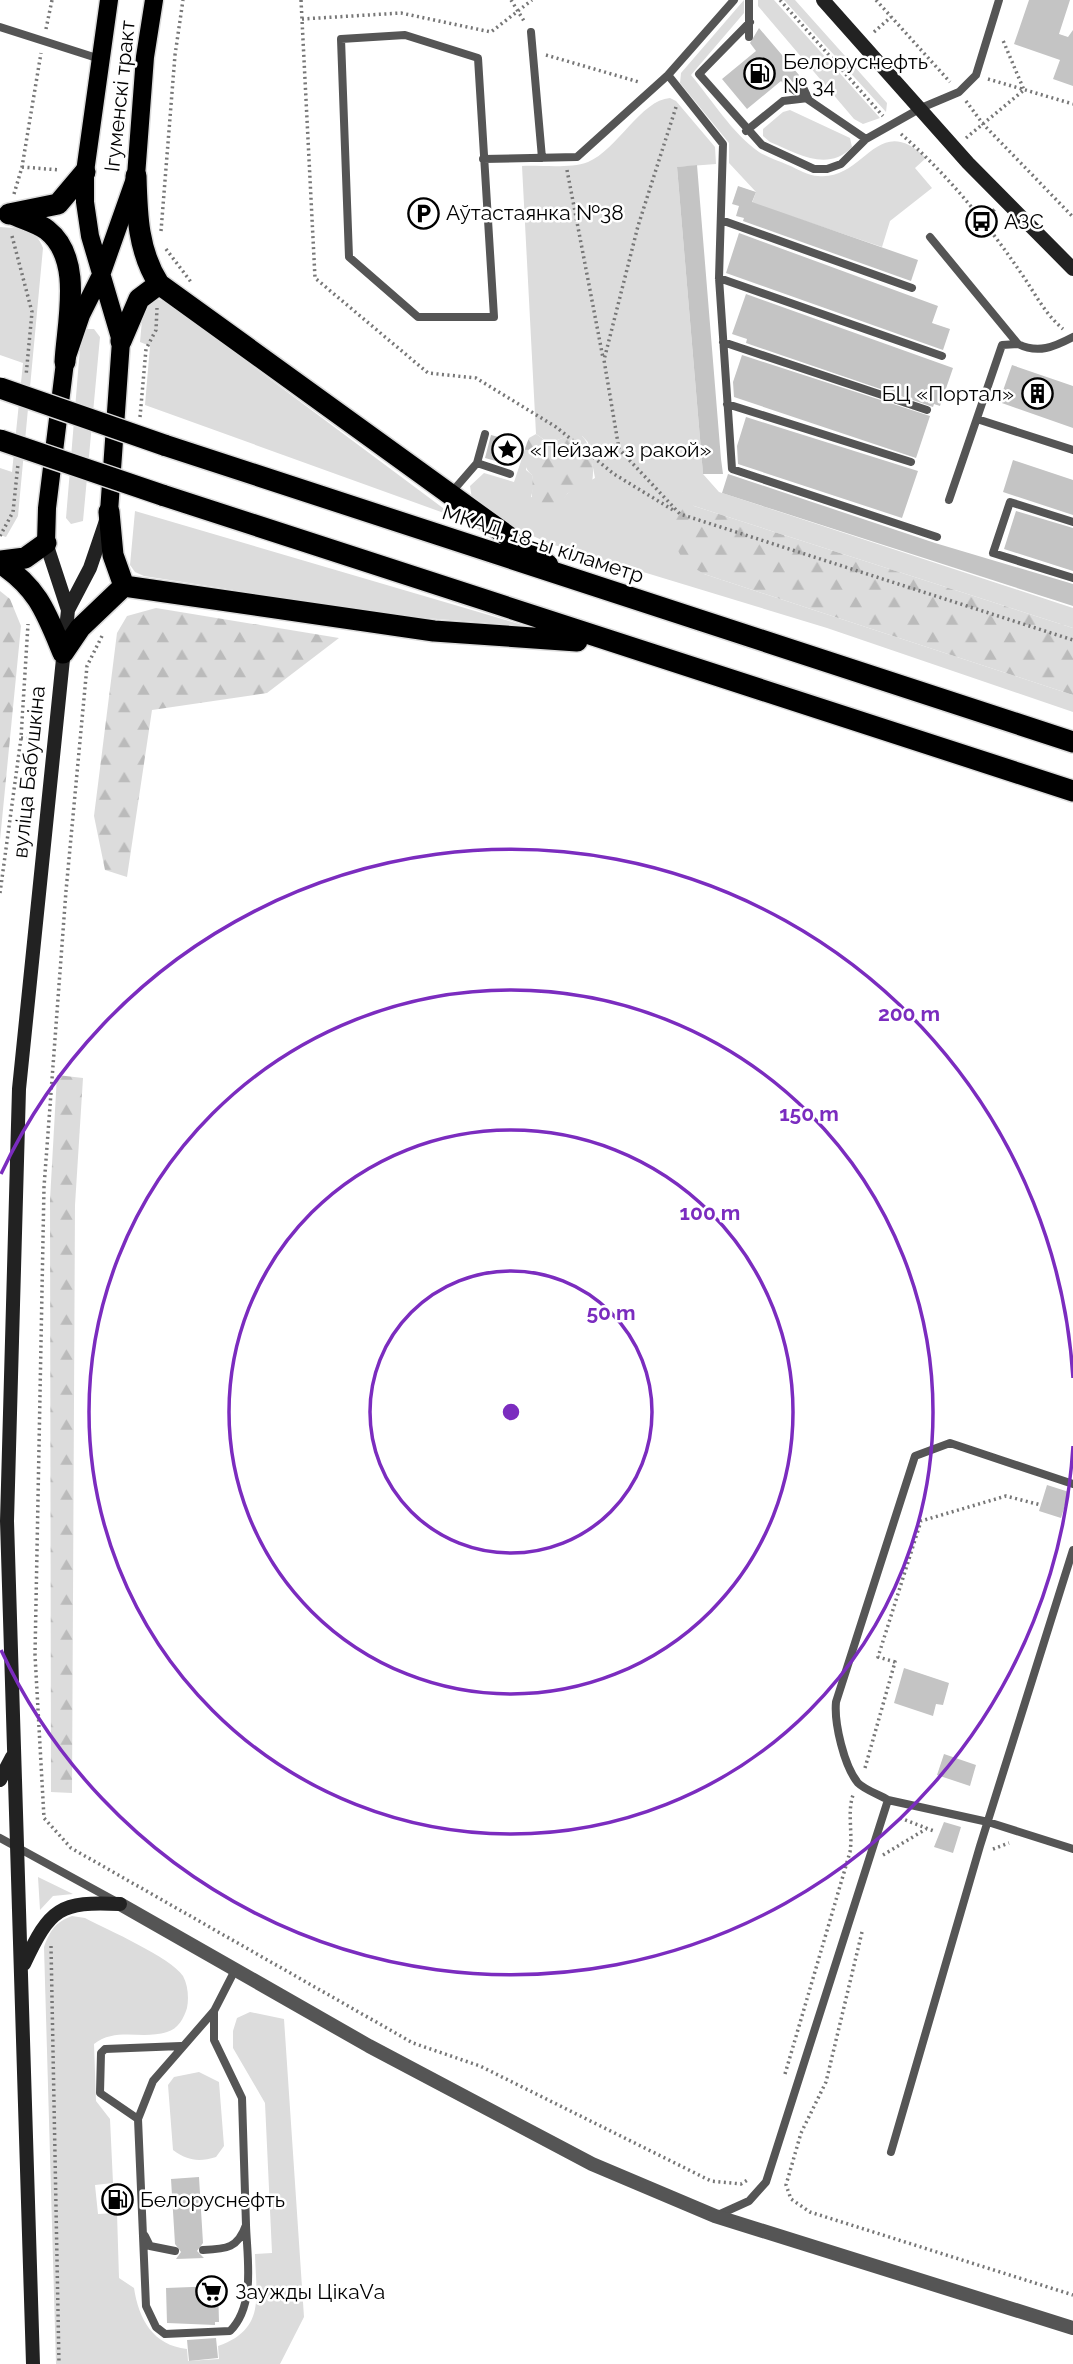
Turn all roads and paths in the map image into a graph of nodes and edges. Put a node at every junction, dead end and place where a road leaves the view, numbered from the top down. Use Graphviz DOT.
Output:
graph roads {
  1 [pos="52,0"];
  2 [pos="109,0"];
  3 [pos="153,0"];
  4 [pos="183,0"];
  5 [pos="301,0"];
  6 [pos="511,0"];
  7 [pos="532,0"];
  8 [pos="734,0"];
  9 [pos="749,0"];
  10 [pos="823,0"];
  11 [pos="876,0"];
  12 [pos="999,0"];
  13 [pos="519,12"];
  14 [pos="993,16"];
  15 [pos="891,17"];
  16 [pos="302,19"];
  17 [pos="750,22"];
  18 [pos="0,27"];
  19 [pos="757,30"];
  20 [pos="531,32"];
  21 [pos="749,37"];
  22 [pos="43,41"];
  23 [pos="862,43"];
  24 [pos="533,51"];
  25 [pos="100,60"];
  26 [pos="668,75"];
  27 [pos="976,75"];
  28 [pos="800,80"];
  29 [pos="655,87"];
  30 [pos="791,88"];
  31 [pos="1024,90"];
  32 [pos="959,92"];
  33 [pos="682,93"];
  34 [pos="808,98"];
  35 [pos="1073,104"];
  36 [pos="922,108"];
  37 [pos="983,124"];
  38 [pos="746,131"];
  39 [pos="866,139"];
  40 [pos="565,157"];
  41 [pos="542,158"];
  42 [pos="483,159"];
  43 [pos="22,167"];
  44 [pos="62,170"];
  45 [pos="85,172"];
  46 [pos="145,177"];
  47 [pos="164,179"];
  48 [pos="8,210"];
  49 [pos="1073,217"];
  50 [pos="721,220"];
  51 [pos="930,237"];
  52 [pos="160,251"];
  53 [pos="1073,269"];
  54 [pos="1021,272"];
  55 [pos="101,275"];
  56 [pos="719,278"];
  57 [pos="159,284"];
  58 [pos="912,288"];
  59 [pos="1073,337"];
  60 [pos="121,341"];
  61 [pos="723,342"];
  62 [pos="1018,344"];
  63 [pos="942,356"];
  64 [pos="604,360"];
  65 [pos="65,362"];
  66 [pos="0,388"];
  67 [pos="727,404"];
  68 [pos="927,411"];
  69 [pos="977,419"];
  70 [pos="485,434"];
  71 [pos="0,440"];
  72 [pos="1073,450"];
  73 [pos="911,462"];
  74 [pos="477,463"];
  75 [pos="510,474"];
  76 [pos="449,496"];
  77 [pos="949,500"];
  78 [pos="109,512"];
  79 [pos="680,514"];
  80 [pos="1073,522"];
  81 [pos="937,537"];
  82 [pos="46,543"];
  83 [pos="0,562"];
  84 [pos="567,578"];
  85 [pos="1073,578"];
  86 [pos="124,586"];
  87 [pos="68,610"];
  88 [pos="28,617"];
  89 [pos="104,632"];
  90 [pos="1073,640"];
  91 [pos="63,653"];
  92 [pos="658,658"];
  93 [pos="1073,742"];
  94 [pos="1073,791"];
  95 [pos="0,893"];
  96 [pos="1073,1485"];
  97 [pos="1041,1505"];
  98 [pos="1073,1549"];
  99 [pos="14,1752"];
  100 [pos="864,1772"];
  101 [pos="0,1780"];
  102 [pos="853,1796"];
  103 [pos="888,1800"];
  104 [pos="885,1811"];
  105 [pos="988,1822"];
  106 [pos="926,1829"];
  107 [pos="934,1830"];
  108 [pos="0,1838"];
  109 [pos="1017,1843"];
  110 [pos="17,1845"];
  111 [pos="981,1846"];
  112 [pos="1073,1849"];
  113 [pos="879,1858"];
  114 [pos="120,1904"];
  115 [pos="863,1924"];
  116 [pos="51,1938"];
  117 [pos="22,1968"];
  118 [pos="235,1970"];
  119 [pos="214,2011"];
  120 [pos="181,2046"];
  121 [pos="781,2086"];
  122 [pos="138,2119"];
  123 [pos="891,2152"];
  124 [pos="755,2176"];
  125 [pos="715,2216"];
  126 [pos="246,2225"];
  127 [pos="142,2230"];
  128 [pos="203,2250"];
  129 [pos="175,2252"];
  130 [pos="1073,2295"];
  131 [pos="1073,2328"];
  132 [pos="33,2364"];
  133 [pos="59,2364"];
  1 -- 22 [label="path"];
  2 -- 25 [label="main road, Ігуменскі тракт"];
  3 -- 46 [label="main road, Ігуменскі тракт"];
  4 -- 47 [label="path"];
  5 -- 16 [label="path"];
  6 -- 13 [label="path"];
  7 -- 13 [label="path"];
  8 -- 26 [label="lane"];
  9 -- 17 [label="lane"];
  10 -- 23 [label="street"];
  11 -- 15 [label="path"];
  12 -- 14 [label="lane"];
  13 -- 16 [label="path"];
  13 -- 20 [label="path"];
  14 -- 27 [label="lane"];
  14 -- 31 [label="path"];
  15 -- 23 [label="path"];
  15 -- 32 [label="path"];
  16 -- 79 [label="path"];
  17 -- 19 [label="lane"];
  17 -- 21 [label="lane"];
  17 -- 38 [label="lane"];
  18 -- 22 [label="lane"];
  20 -- 24 [label="lane"];
  22 -- 25 [label="lane"];
  22 -- 43 [label="path"];
  23 -- 36 [label="street"];
  24 -- 29 [label="path"];
  24 -- 41 [label="lane"];
  25 -- 45 [label="main road, Ігуменскі тракт"];
  26 -- 29 [label="lane"];
  26 -- 33 [label="lane"];
  27 -- 31 [label="path"];
  27 -- 32 [label="lane"];
  28 -- 34 [label="lane"];
  29 -- 40 [label="lane"];
  30 -- 34 [label="lane"];
  31 -- 35 [label="path"];
  31 -- 37 [label="path"];
  32 -- 36 [label="lane"];
  32 -- 37 [label="path"];
  33 -- 50 [label="lane"];
  33 -- 64 [label="path"];
  34 -- 38 [label="lane"];
  34 -- 39 [label="lane"];
  36 -- 39 [label="lane"];
  36 -- 53 [label="street"];
  37 -- 49 [label="path"];
  38 -- 39 [label="lane"];
  40 -- 41 [label="lane"];
  40 -- 64 [label="path"];
  41 -- 42 [label="lane"];
  42 -- 42 [label="lane"];
  43 -- 44 [label="path"];
  43 -- 48 [label="path"];
  45 -- 48 [label="highway"];
  45 -- 55 [label="main road, Ігуменскі тракт"];
  46 -- 47 [label="path"];
  46 -- 55 [label="main road, Ігуменскі тракт"];
  46 -- 57 [label="highway"];
  47 -- 52 [label="path"];
  48 -- 65 [label="highway"];
  50 -- 56 [label="lane"];
  50 -- 58 [label="lane"];
  51 -- 62 [label="lane"];
  54 -- 59 [label="path"];
  55 -- 60 [label="main road, Ігуменскі тракт"];
  55 -- 65 [label="main road, Ігуменскі тракт"];
  56 -- 61 [label="lane"];
  56 -- 63 [label="lane"];
  57 -- 60 [label="highway"];
  57 -- 76 [label="highway"];
  59 -- 62 [label="lane"];
  60 -- 78 [label="main road, Ігуменскі тракт"];
  61 -- 67 [label="lane"];
  61 -- 68 [label="lane"];
  62 -- 69 [label="lane"];
  64 -- 79 [label="path"];
  65 -- 82 [label="main road, Ігуменскі тракт"];
  66 -- 84 [label="highway, МКАД, 18-ы кіламетр, bridge"];
  67 -- 73 [label="lane"];
  67 -- 81 [label="lane"];
  69 -- 72 [label="lane"];
  69 -- 77 [label="lane"];
  70 -- 74 [label="lane"];
  71 -- 92 [label="highway, bridge"];
  74 -- 75 [label="lane"];
  74 -- 76 [label="lane"];
  76 -- 84 [label="highway"];
  78 -- 86 [label="highway"];
  78 -- 87 [label="street, вуліца Бабушкіна"];
  79 -- 90 [label="path"];
  80 -- 85 [label="lane"];
  82 -- 83 [label="highway"];
  82 -- 87 [label="street, вуліца Бабушкіна"];
  83 -- 91 [label="highway"];
  84 -- 93 [label="highway, МКАД, 18-ы кіламетр"];
  86 -- 91 [label="highway"];
  86 -- 92 [label="highway"];
  87 -- 91 [label="street, вуліца Бабушкіна"];
  88 -- 95 [label="path"];
  89 -- 124 [label="path"];
  91 -- 99 [label="street, вуліца Бабушкіна"];
  92 -- 94 [label="highway"];
  96 -- 103 [label="lane"];
  97 -- 100 [label="path"];
  98 -- 105 [label="lane"];
  99 -- 101 [label="street"];
  99 -- 110 [label="street, вуліца Бабушкіна"];
  102 -- 121 [label="path"];
  103 -- 104 [label="lane"];
  103 -- 105 [label="lane"];
  104 -- 106 [label="path"];
  104 -- 125 [label="lane"];
  105 -- 111 [label="lane"];
  105 -- 112 [label="lane"];
  106 -- 107 [label="path"];
  106 -- 113 [label="path"];
  108 -- 110 [label="lane"];
  109 -- 111 [label="path"];
  110 -- 114 [label="lane"];
  110 -- 117 [label="street, вуліца Бабушкіна"];
  111 -- 123 [label="lane"];
  114 -- 117 [label="street"];
  114 -- 118 [label="street"];
  115 -- 130 [label="path"];
  116 -- 133 [label="path"];
  117 -- 132 [label="street, вуліца Бабушкіна"];
  118 -- 119 [label="lane"];
  118 -- 125 [label="street"];
  119 -- 120 [label="lane"];
  119 -- 126 [label="lane"];
  120 -- 122 [label="lane"];
  120 -- 122 [label="lane"];
  122 -- 127 [label="lane"];
  125 -- 131 [label="street"];
  126 -- 127 [label="lane"];
  126 -- 128 [label="lane"];
  127 -- 129 [label="lane"];
}
